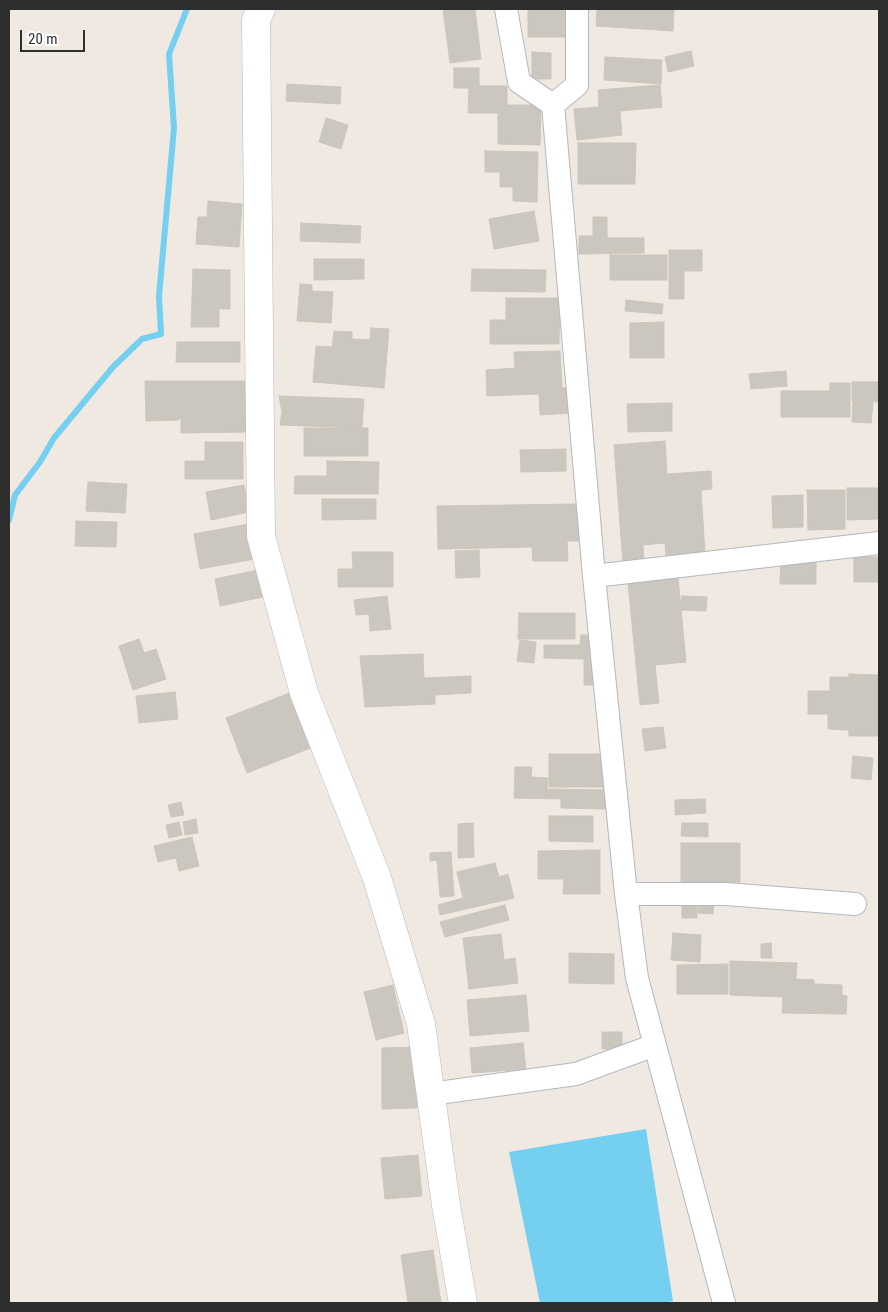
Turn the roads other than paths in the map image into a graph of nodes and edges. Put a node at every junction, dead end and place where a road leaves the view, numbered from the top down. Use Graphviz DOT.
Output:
graph roads {
  1 [pos="261,9"];
  2 [pos="506,9"];
  3 [pos="577,9"];
  4 [pos="554,105"];
  5 [pos="879,543"];
  6 [pos="594,576"];
  7 [pos="626,894"];
  8 [pos="855,904"];
  9 [pos="655,1045"];
  10 [pos="431,1094"];
  11 [pos="463,1303"];
  12 [pos="724,1303"];
  1 -- 10 [label="street"];
  2 -- 4 [label="street"];
  3 -- 4 [label="street"];
  4 -- 6 [label="street"];
  5 -- 6 [label="street"];
  6 -- 7 [label="street"];
  7 -- 8 [label="street"];
  7 -- 9 [label="street"];
  9 -- 10 [label="street"];
  9 -- 12 [label="street"];
  10 -- 11 [label="street"];
}
